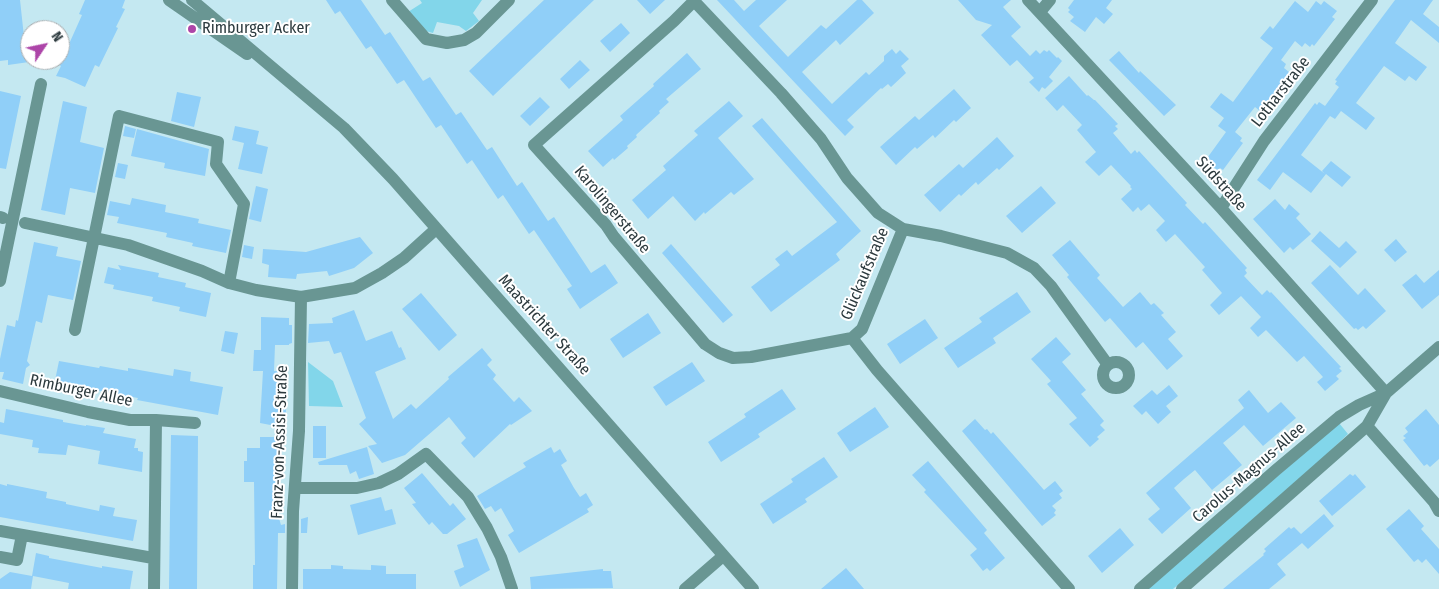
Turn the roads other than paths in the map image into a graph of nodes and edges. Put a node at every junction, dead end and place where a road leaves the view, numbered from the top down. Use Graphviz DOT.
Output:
graph roads {
  1 [pos="169,0"];
  2 [pos="192,0"];
  3 [pos="392,0"];
  4 [pos="509,0"];
  5 [pos="1028,0"];
  6 [pos="1050,0"];
  7 [pos="1372,0"];
  8 [pos="694,1"];
  9 [pos="1040,12"];
  10 [pos="41,84"];
  11 [pos="301,91"];
  12 [pos="1221,208"];
  13 [pos="25,223"];
  14 [pos="436,229"];
  15 [pos="904,229"];
  16 [pos="95,237"];
  17 [pos="0,281"];
  18 [pos="229,283"];
  19 [pos="301,297"];
  20 [pos="74,330"];
  21 [pos="852,338"];
  22 [pos="1439,347"];
  23 [pos="1108,365"];
  24 [pos="0,391"];
  25 [pos="1386,394"];
  26 [pos="156,420"];
  27 [pos="195,423"];
  28 [pos="1367,426"];
  29 [pos="296,488"];
  30 [pos="1439,511"];
  31 [pos="0,530"];
  32 [pos="22,535"];
  33 [pos="724,556"];
  34 [pos="0,557"];
  35 [pos="153,558"];
  36 [pos="154,589"];
  37 [pos="292,589"];
  38 [pos="512,589"];
  39 [pos="685,589"];
  40 [pos="753,589"];
  41 [pos="1069,589"];
  42 [pos="1140,589"];
  43 [pos="1182,589"];
  1 -- 11 [label="street, Maastrichter Straße"];
  2 -- 11 [label="street, Maastrichter Straße"];
  3 -- 4 [label="street"];
  5 -- 9 [label="street, Südstraße"];
  6 -- 9 [label="street"];
  7 -- 12 [label="street, Lotharstraße"];
  8 -- 15 [label="street, Glückaufstraße"];
  8 -- 21 [label="street, Karolingerstraße"];
  9 -- 12 [label="street, Südstraße"];
  10 -- 17 [label="street"];
  11 -- 14 [label="street, Maastrichter Straße"];
  12 -- 25 [label="street, Südstraße"];
  13 -- 16 [label="street"];
  14 -- 19 [label="street"];
  14 -- 33 [label="street, Maastrichter Straße"];
  15 -- 21 [label="street, Glückaufstraße"];
  15 -- 23 [label="street"];
  16 -- 18 [label="street"];
  16 -- 18 [label="street"];
  16 -- 20 [label="street"];
  18 -- 19 [label="street"];
  19 -- 29 [label="street, Franz-von-Assisi-Straße"];
  21 -- 41 [label="street, Glückaufstraße"];
  22 -- 25 [label="street, Carolus-Magnus-Allee"];
  24 -- 26 [label="street, Rimburger Allee"];
  25 -- 28 [label="street, Carolus-Magnus-Allee"];
  25 -- 42 [label="street, Carolus-Magnus-Allee"];
  26 -- 27 [label="street, Rimburger Allee"];
  26 -- 35 [label="street"];
  28 -- 30 [label="street"];
  28 -- 43 [label="street, Carolus-Magnus-Allee"];
  29 -- 37 [label="street, Franz-von-Assisi-Straße"];
  29 -- 38 [label="street"];
  31 -- 32 [label="street"];
  32 -- 34 [label="street"];
  32 -- 35 [label="street"];
  33 -- 39 [label="street"];
  33 -- 40 [label="street, Maastrichter Straße"];
  35 -- 36 [label="street"];
}
